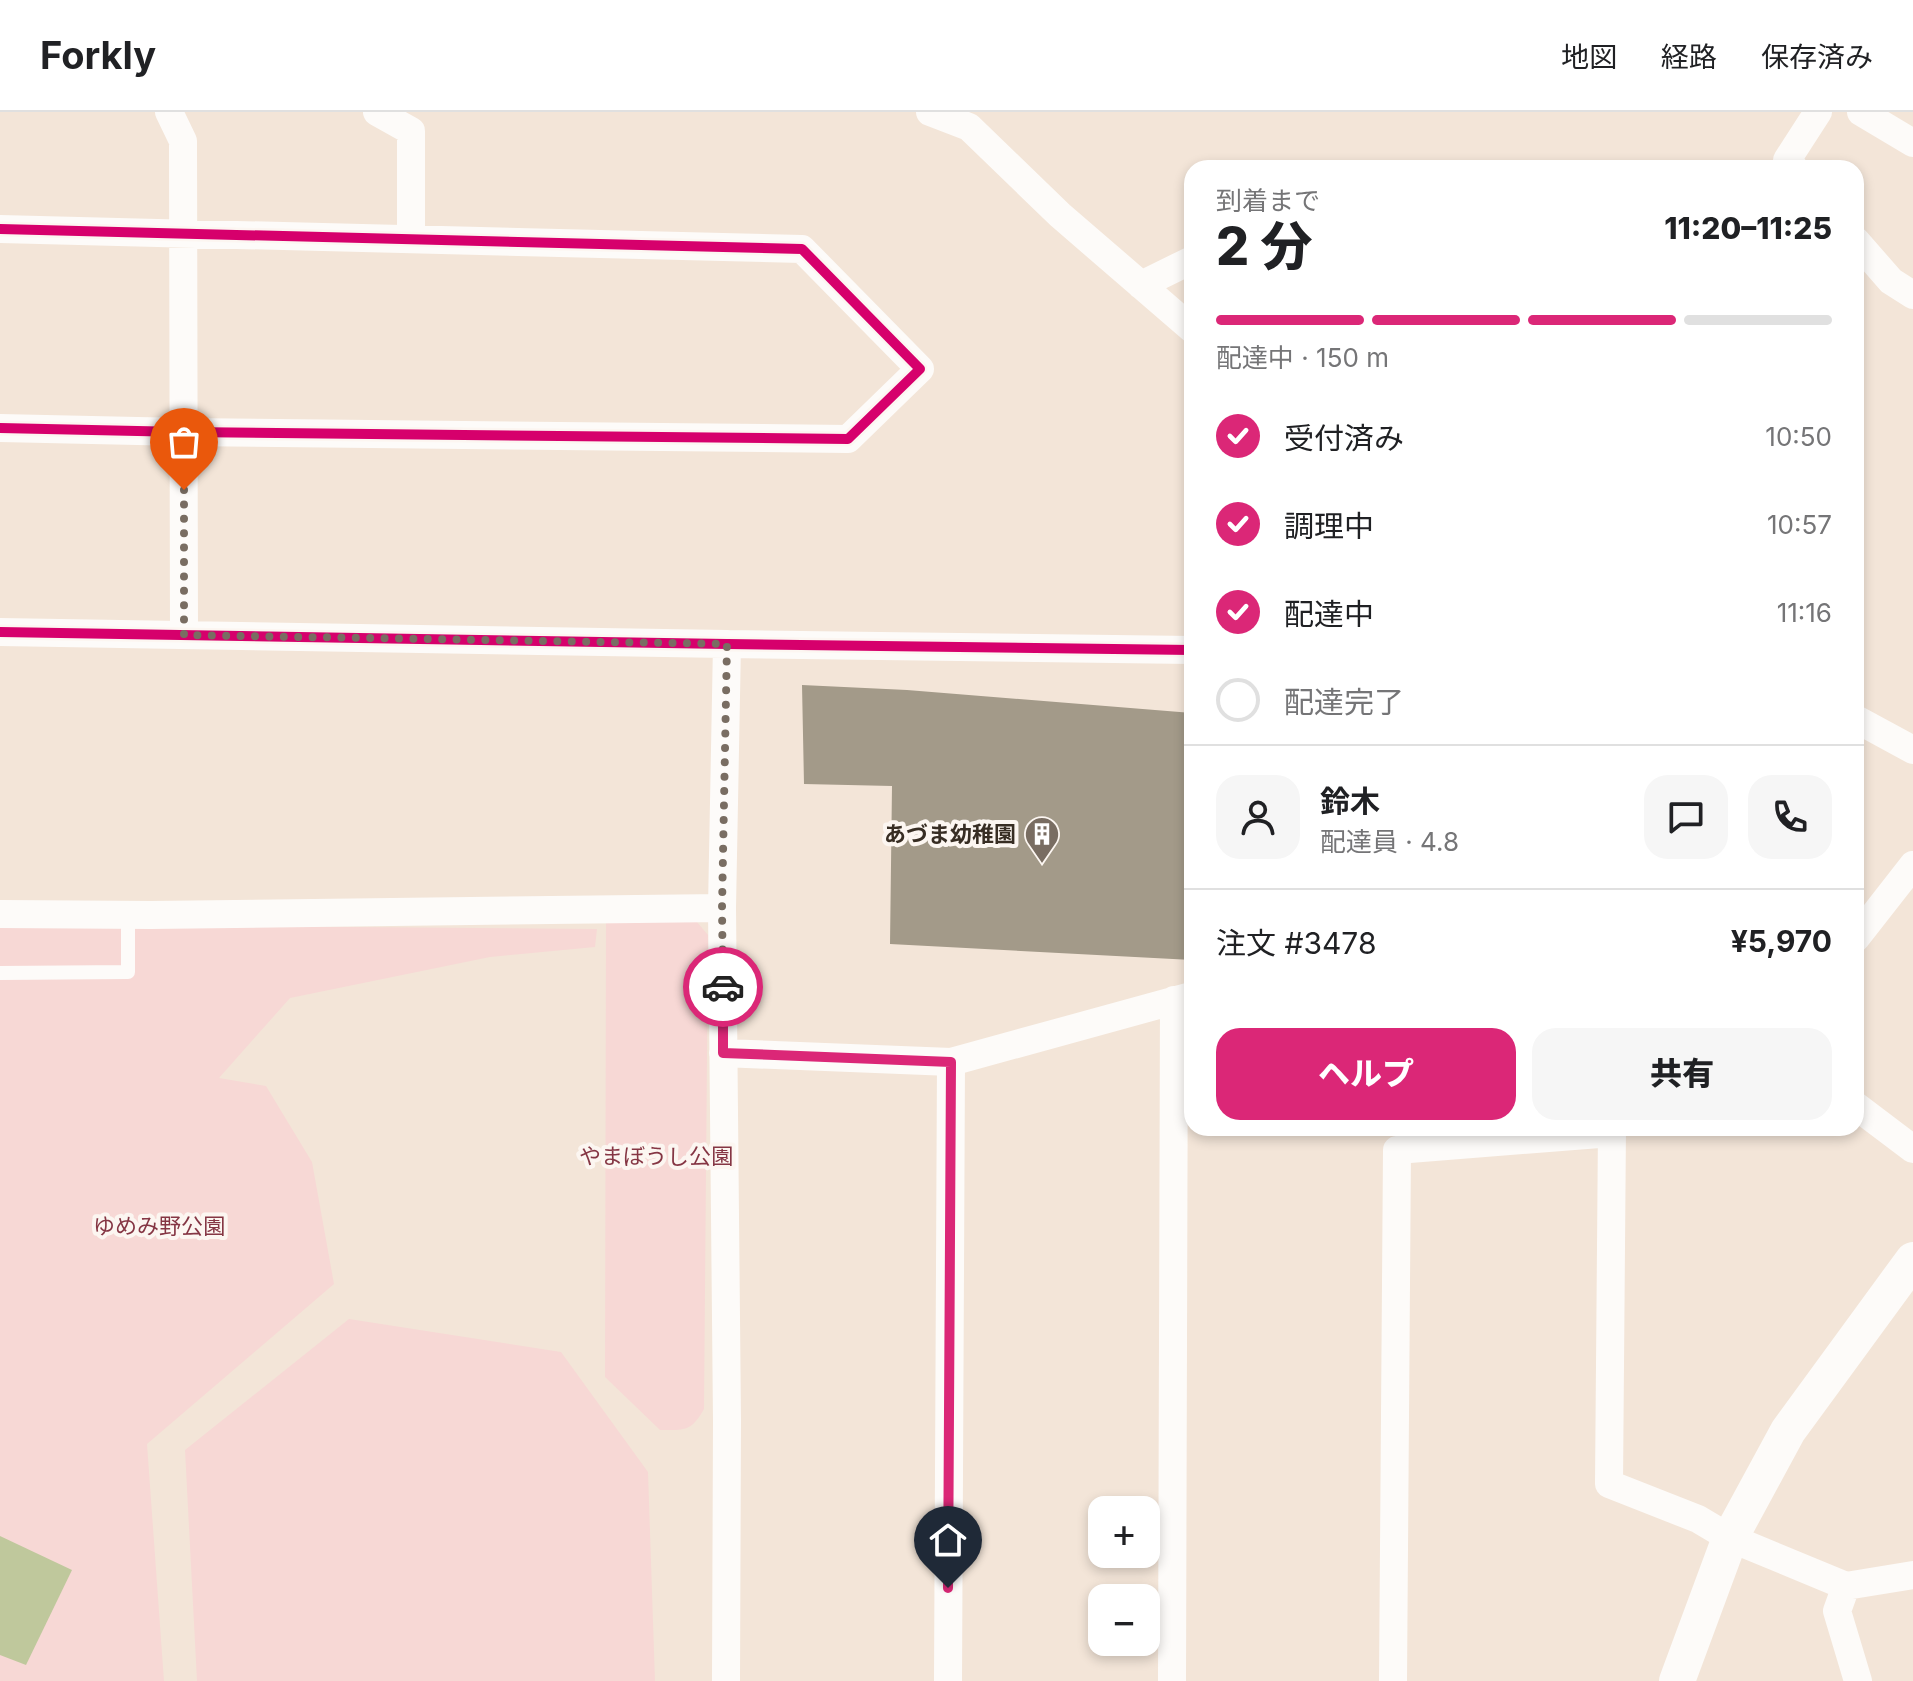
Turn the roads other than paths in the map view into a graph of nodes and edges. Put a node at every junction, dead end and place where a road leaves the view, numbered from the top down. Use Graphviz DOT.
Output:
graph roads {
  1 [pos="169,112"];
  2 [pos="377,112"];
  3 [pos="930,112"];
  4 [pos="1818,112"];
  5 [pos="1861,112"];
  6 [pos="970,120"];
  7 [pos="1913,143"];
  8 [pos="1787,160"];
  9 [pos="0,229"];
  10 [pos="183,234"];
  11 [pos="411,239"];
  12 [pos="1864,250"];
  13 [pos="1184,264"];
  14 [pos="1141,285"];
  15 [pos="1913,295"];
  16 [pos="1184,322"];
  17 [pos="0,428"];
  18 [pos="183,432"];
  19 [pos="0,632"];
  20 [pos="184,635"];
  21 [pos="727,644"];
  22 [pos="1184,650"];
  23 [pos="1864,723"];
  24 [pos="1913,750"];
  25 [pos="1913,865"];
  26 [pos="722,908"];
  27 [pos="0,914"];
  28 [pos="128,914"];
  29 [pos="1864,918"];
  30 [pos="0,973"];
  31 [pos="1183,998"];
  32 [pos="723,1053"];
  33 [pos="951,1062"];
  34 [pos="1864,1112"];
  35 [pos="1548,1136"];
  36 [pos="1612,1136"];
  37 [pos="1913,1149"];
  38 [pos="1913,1260"];
  39 [pos="1730,1538"];
  40 [pos="1913,1575"];
  41 [pos="1846,1586"];
  42 [pos="726,1681"];
  43 [pos="948,1681"];
  44 [pos="1172,1681"];
  45 [pos="1393,1681"];
  46 [pos="1677,1681"];
  47 [pos="1858,1681"];
  1 -- 10 [label="street"];
  2 -- 11 [label="street"];
  3 -- 6 [label="street"];
  4 -- 8 [label="street"];
  5 -- 7 [label="street"];
  6 -- 14 [label="street"];
  9 -- 10 [label="street"];
  10 -- 11 [label="street"];
  10 -- 18 [label="street"];
  11 -- 18 [label="street"];
  12 -- 15 [label="street"];
  13 -- 14 [label="street"];
  14 -- 16 [label="street"];
  17 -- 18 [label="street"];
  18 -- 20 [label="street"];
  19 -- 20 [label="street"];
  20 -- 21 [label="street"];
  21 -- 22 [label="street"];
  21 -- 26 [label="street"];
  23 -- 24 [label="street"];
  25 -- 29 [label="street"];
  26 -- 28 [label="street"];
  26 -- 32 [label="street"];
  27 -- 28 [label="street"];
  28 -- 30 [label="lane"];
  31 -- 33 [label="street"];
  31 -- 44 [label="street"];
  32 -- 33 [label="street"];
  32 -- 42 [label="street"];
  33 -- 43 [label="street"];
  34 -- 37 [label="street"];
  35 -- 45 [label="street"];
  36 -- 39 [label="street"];
  38 -- 39 [label="street"];
  39 -- 41 [label="street"];
  39 -- 46 [label="street"];
  40 -- 41 [label="street"];
  41 -- 47 [label="street"];
}
